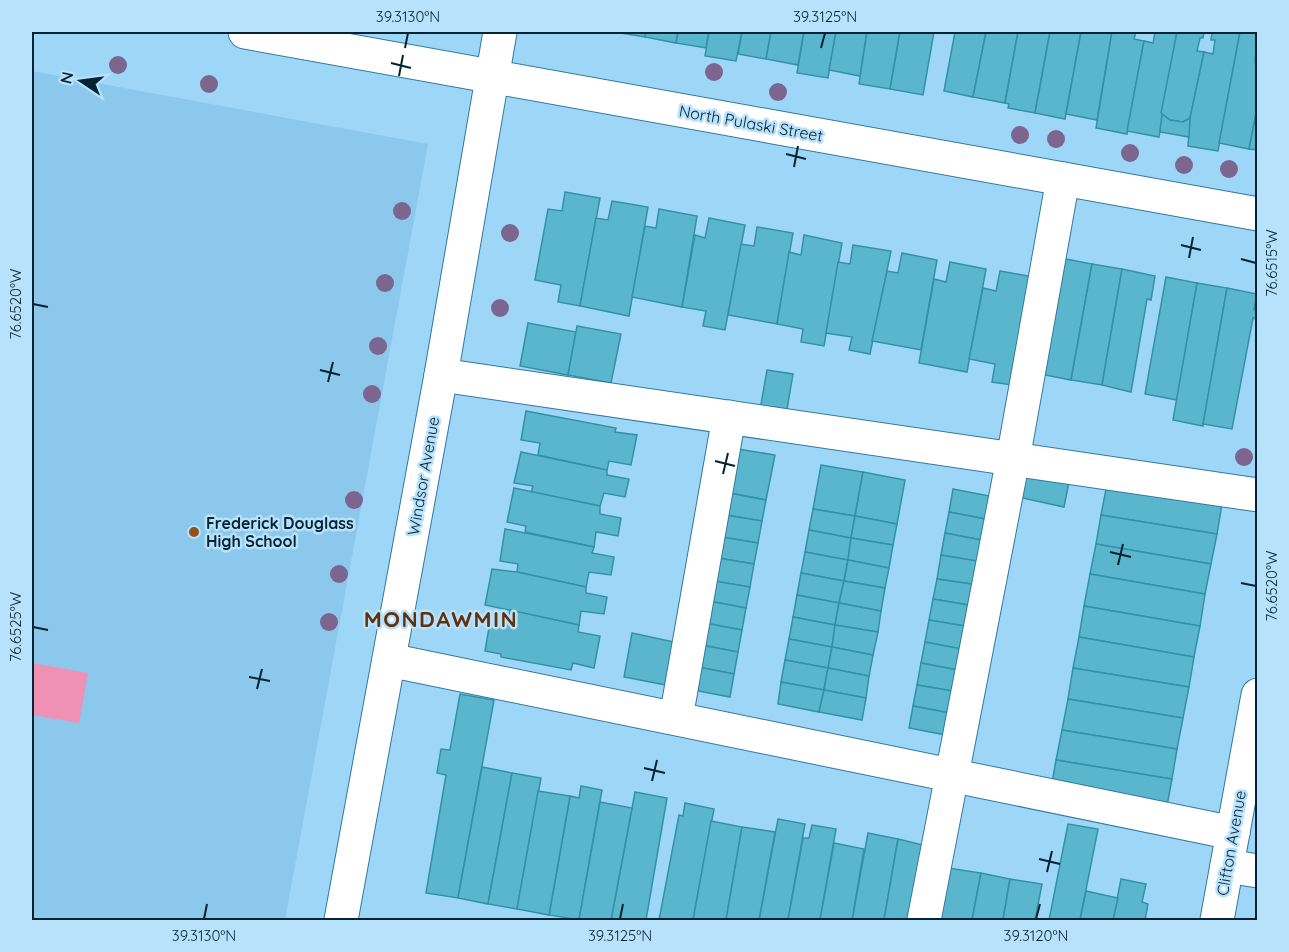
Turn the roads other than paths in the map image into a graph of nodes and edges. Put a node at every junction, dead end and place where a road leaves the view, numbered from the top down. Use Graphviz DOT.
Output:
graph roads {
  1 [pos="245,32"];
  2 [pos="500,32"];
  3 [pos="492,77"];
  4 [pos="1063,179"];
  5 [pos="1257,214"];
  6 [pos="441,375"];
  7 [pos="729,417"];
  8 [pos="1013,459"];
  9 [pos="1257,495"];
  10 [pos="389,660"];
  11 [pos="1257,694"];
  12 [pos="676,718"];
  13 [pos="952,775"];
  14 [pos="1233,833"];
  15 [pos="1242,868"];
  16 [pos="341,921"];
  17 [pos="924,921"];
  18 [pos="1217,921"];
  1 -- 3 [label="street, North Pulaski Street"];
  2 -- 3 [label="street, Windsor Avenue"];
  3 -- 4 [label="street, North Pulaski Street"];
  3 -- 6 [label="street, Windsor Avenue"];
  4 -- 5 [label="street, North Pulaski Street"];
  4 -- 8 [label="street"];
  6 -- 7 [label="street"];
  6 -- 10 [label="street, Windsor Avenue"];
  7 -- 8 [label="street"];
  7 -- 12 [label="street"];
  8 -- 9 [label="street"];
  8 -- 13 [label="street"];
  10 -- 12 [label="street"];
  10 -- 16 [label="street, Windsor Avenue"];
  11 -- 14 [label="street, Clifton Avenue"];
  12 -- 13 [label="street"];
  13 -- 14 [label="street"];
  13 -- 17 [label="street"];
  14 -- 15 [label="street, Clifton Avenue"];
  15 -- 18 [label="street, Clifton Avenue"];
}
